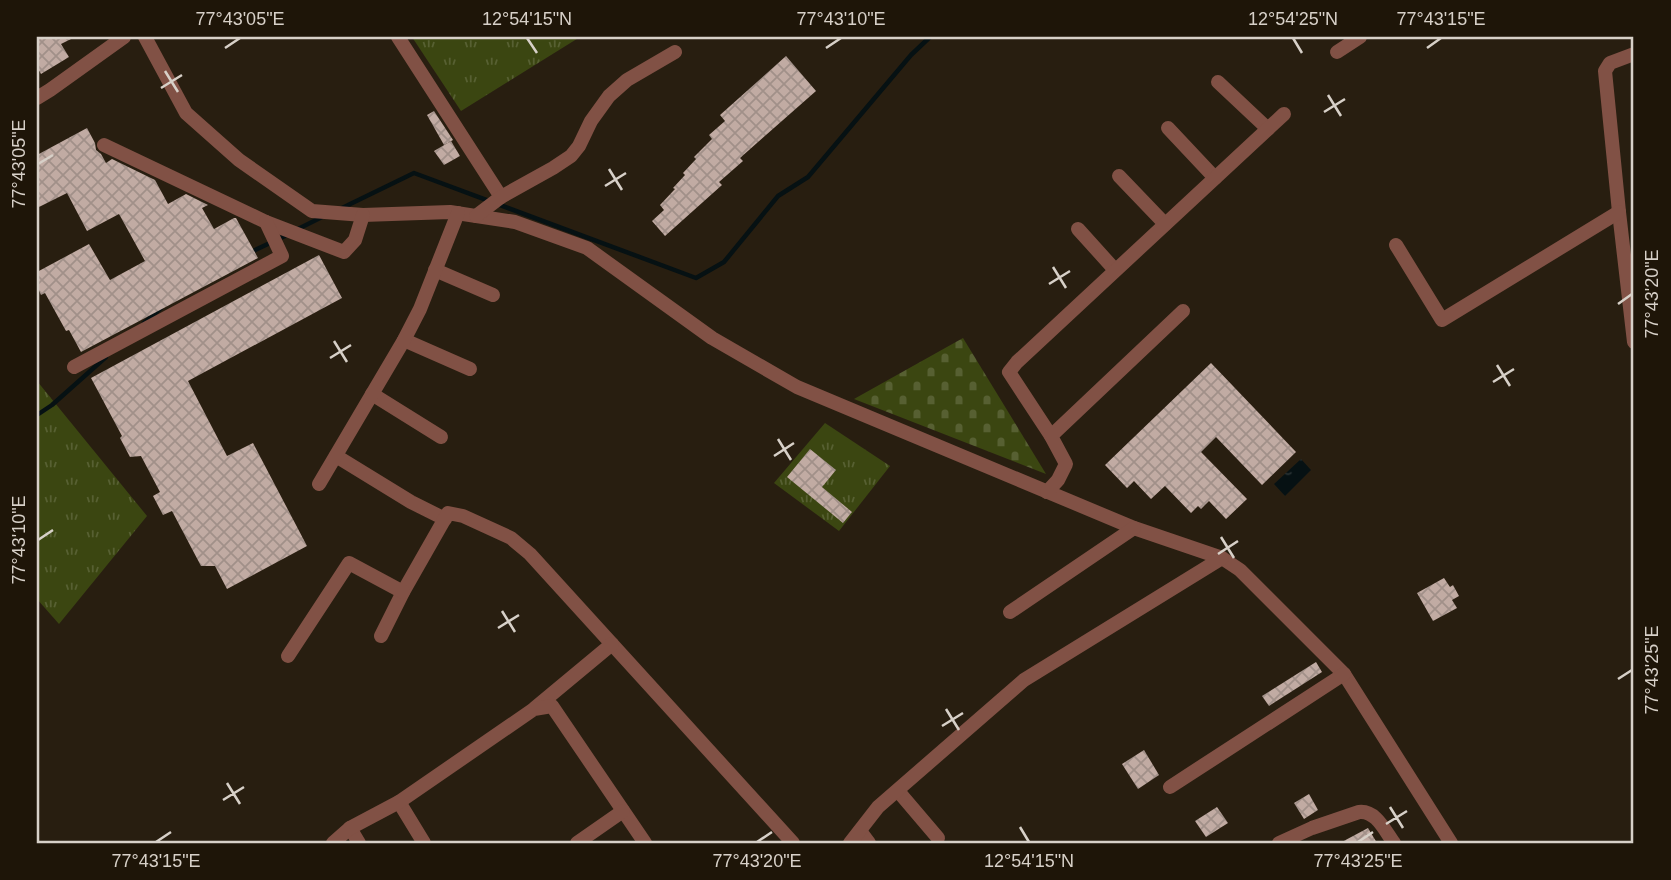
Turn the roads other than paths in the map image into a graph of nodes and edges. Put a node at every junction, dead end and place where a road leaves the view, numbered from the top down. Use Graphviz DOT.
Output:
graph roads {
  1 [pos="124,37"];
  2 [pos="145,37"];
  3 [pos="398,37"];
  4 [pos="1360,37"];
  5 [pos="675,52"];
  6 [pos="1337,52"];
  7 [pos="1634,56"];
  8 [pos="1218,82"];
  9 [pos="37,98"];
  10 [pos="1283,114"];
  11 [pos="1168,128"];
  12 [pos="1268,129"];
  13 [pos="104,145"];
  14 [pos="1119,176"];
  15 [pos="1215,178"];
  16 [pos="501,197"];
  17 [pos="1619,212"];
  18 [pos="458,213"];
  19 [pos="363,215"];
  20 [pos="477,216"];
  21 [pos="266,222"];
  22 [pos="1165,224"];
  23 [pos="1078,229"];
  24 [pos="1396,245"];
  25 [pos="435,270"];
  26 [pos="1115,270"];
  27 [pos="493,295"];
  28 [pos="1183,311"];
  29 [pos="404,340"];
  30 [pos="1634,342"];
  31 [pos="74,367"];
  32 [pos="470,369"];
  33 [pos="372,394"];
  34 [pos="1051,436"];
  35 [pos="441,437"];
  36 [pos="336,456"];
  37 [pos="319,484"];
  38 [pos="1047,492"];
  39 [pos="445,519"];
  40 [pos="1134,528"];
  41 [pos="1222,558"];
  42 [pos="403,592"];
  43 [pos="1010,612"];
  44 [pos="381,636"];
  45 [pos="612,645"];
  46 [pos="288,656"];
  47 [pos="1344,674"];
  48 [pos="534,709"];
  49 [pos="1170,787"];
  50 [pos="898,791"];
  51 [pos="399,802"];
  52 [pos="623,811"];
  53 [pos="350,828"];
  54 [pos="860,831"];
  55 [pos="938,838"];
  56 [pos="333,843"];
  57 [pos="359,843"];
  58 [pos="425,843"];
  59 [pos="577,843"];
  60 [pos="645,843"];
  61 [pos="793,843"];
  62 [pos="850,843"];
  63 [pos="869,843"];
  64 [pos="1279,843"];
  65 [pos="1395,843"];
  66 [pos="1451,843"];
  1 -- 9 [label="street"];
  2 -- 19 [label="street"];
  3 -- 16 [label="street"];
  4 -- 6 [label="street"];
  5 -- 16 [label="street"];
  7 -- 17 [label="street"];
  8 -- 12 [label="street"];
  10 -- 12 [label="street"];
  11 -- 15 [label="street"];
  12 -- 15 [label="street"];
  13 -- 21 [label="street"];
  14 -- 22 [label="street"];
  15 -- 22 [label="street"];
  16 -- 20 [label="street"];
  17 -- 24 [label="street"];
  17 -- 30 [label="street"];
  18 -- 19 [label="street"];
  18 -- 20 [label="street"];
  18 -- 25 [label="street"];
  19 -- 21 [label="street"];
  20 -- 38 [label="street"];
  21 -- 31 [label="street"];
  22 -- 26 [label="street"];
  23 -- 26 [label="street"];
  25 -- 27 [label="street"];
  25 -- 29 [label="street"];
  26 -- 34 [label="street"];
  28 -- 34 [label="street"];
  29 -- 32 [label="street"];
  29 -- 33 [label="street"];
  33 -- 35 [label="street"];
  33 -- 36 [label="street"];
  34 -- 38 [label="street"];
  36 -- 37 [label="street"];
  36 -- 39 [label="street"];
  38 -- 40 [label="street"];
  39 -- 42 [label="street"];
  39 -- 45 [label="street"];
  40 -- 41 [label="street"];
  40 -- 43 [label="street"];
  41 -- 47 [label="street"];
  41 -- 50 [label="street"];
  42 -- 44 [label="street"];
  42 -- 46 [label="street"];
  45 -- 48 [label="street"];
  45 -- 61 [label="street"];
  47 -- 49 [label="street"];
  47 -- 66 [label="street"];
  48 -- 51 [label="street"];
  48 -- 52 [label="street"];
  50 -- 54 [label="street"];
  50 -- 55 [label="street"];
  51 -- 53 [label="street"];
  51 -- 58 [label="street"];
  52 -- 59 [label="street"];
  52 -- 60 [label="street"];
  53 -- 56 [label="street"];
  53 -- 57 [label="street"];
  54 -- 62 [label="street"];
  54 -- 63 [label="street"];
  64 -- 65 [label="street"];
}
